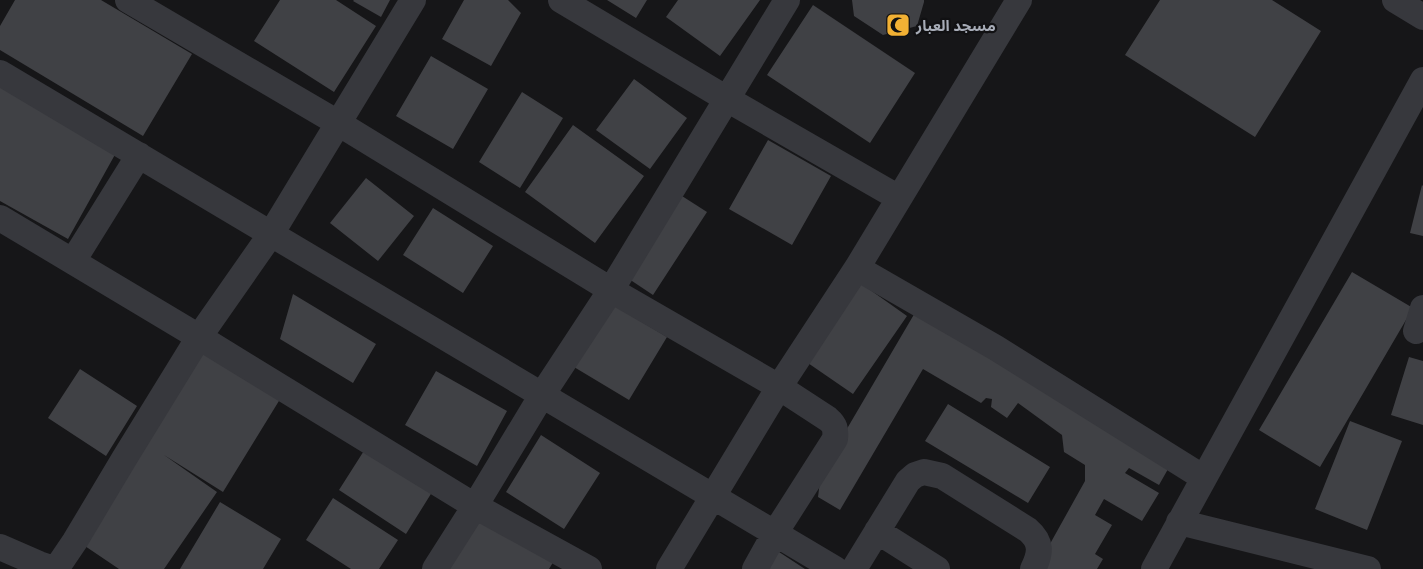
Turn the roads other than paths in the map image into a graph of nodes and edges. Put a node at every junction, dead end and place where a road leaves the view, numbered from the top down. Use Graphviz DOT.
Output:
graph roads {
  1 [pos="128,0"];
  2 [pos="413,0"];
  3 [pos="561,0"];
  4 [pos="787,0"];
  5 [pos="1395,0"];
  6 [pos="1011,3"];
  7 [pos="1423,17"];
  8 [pos="0,73"];
  9 [pos="1423,80"];
  10 [pos="727,99"];
  11 [pos="338,123"];
  12 [pos="139,155"];
  13 [pos="899,198"];
  14 [pos="0,218"];
  15 [pos="271,234"];
  16 [pos="73,262"];
  17 [pos="857,268"];
  18 [pos="611,290"];
  19 [pos="199,337"];
  20 [pos="779,387"];
  21 [pos="542,395"];
  22 [pos="1204,478"];
  23 [pos="712,496"];
  24 [pos="476,506"];
  25 [pos="1179,522"];
  26 [pos="877,531"];
  27 [pos="775,534"];
  28 [pos="0,548"];
  29 [pos="55,569"];
  30 [pos="435,569"];
  31 [pos="589,569"];
  32 [pos="669,569"];
  33 [pos="755,569"];
  34 [pos="835,569"];
  35 [pos="854,569"];
  36 [pos="937,569"];
  37 [pos="1033,569"];
  38 [pos="1154,569"];
  39 [pos="1368,569"];
  1 -- 11 [label="street"];
  2 -- 11 [label="street"];
  3 -- 10 [label="street"];
  4 -- 10 [label="street"];
  5 -- 7 [label="street"];
  6 -- 13 [label="street"];
  8 -- 12 [label="street"];
  9 -- 22 [label="street"];
  10 -- 13 [label="street"];
  10 -- 18 [label="street"];
  11 -- 15 [label="street"];
  11 -- 18 [label="street"];
  12 -- 15 [label="street"];
  12 -- 16 [label="street"];
  13 -- 17 [label="street"];
  14 -- 16 [label="street"];
  15 -- 19 [label="street"];
  15 -- 21 [label="street"];
  16 -- 19 [label="street"];
  17 -- 20 [label="street"];
  17 -- 22 [label="street"];
  18 -- 20 [label="street"];
  18 -- 21 [label="street"];
  19 -- 24 [label="street"];
  19 -- 29 [label="street"];
  20 -- 23 [label="street"];
  20 -- 27 [label="street"];
  21 -- 23 [label="street"];
  21 -- 24 [label="street"];
  22 -- 25 [label="street"];
  23 -- 27 [label="street"];
  23 -- 32 [label="street"];
  24 -- 30 [label="street"];
  24 -- 31 [label="street"];
  25 -- 38 [label="street"];
  25 -- 39 [label="street"];
  26 -- 35 [label="street"];
  26 -- 36 [label="street"];
  26 -- 37 [label="street"];
  27 -- 33 [label="street"];
  27 -- 34 [label="street"];
  28 -- 29 [label="street"];
}
